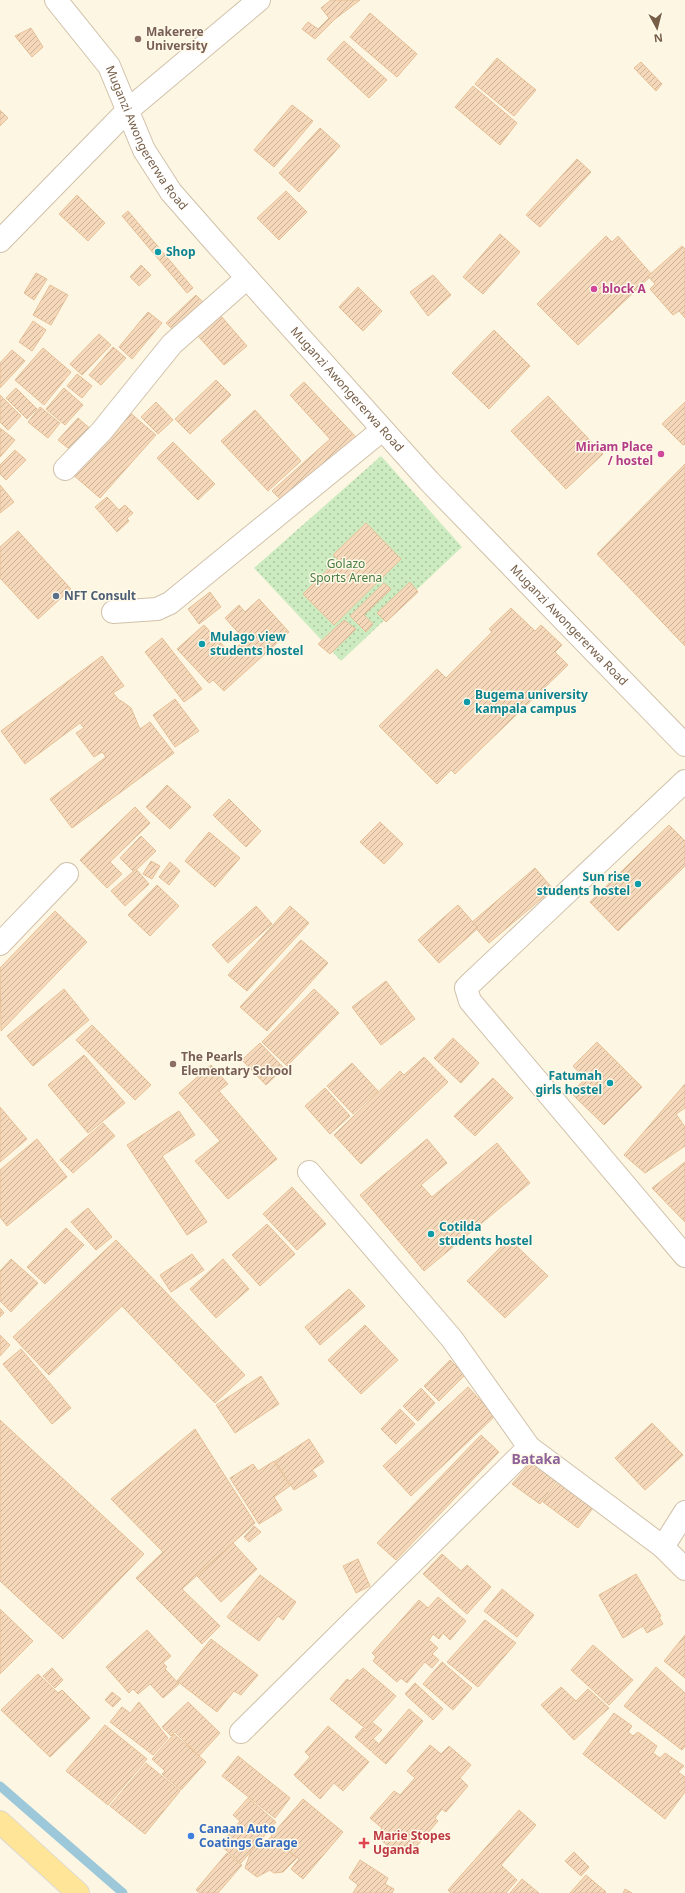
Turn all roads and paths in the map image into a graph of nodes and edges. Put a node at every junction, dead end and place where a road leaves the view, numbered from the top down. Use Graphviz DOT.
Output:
graph roads {
  1 [pos="56,0"];
  2 [pos="259,0"];
  3 [pos="128,110"];
  4 [pos="0,241"];
  5 [pos="247,278"];
  6 [pos="382,430"];
  7 [pos="64,468"];
  8 [pos="113,612"];
  9 [pos="685,745"];
  10 [pos="685,781"];
  11 [pos="67,874"];
  12 [pos="0,944"];
  13 [pos="309,1172"];
  14 [pos="685,1256"];
  15 [pos="529,1446"];
  16 [pos="685,1512"];
  17 [pos="663,1547"];
  18 [pos="685,1569"];
  19 [pos="241,1732"];
  20 [pos="0,1822"];
  21 [pos="78,1893"];
  1 -- 3 [label="street, Muganzi Awongererwa Road"];
  2 -- 3 [label="street"];
  3 -- 4 [label="street"];
  3 -- 5 [label="street, Muganzi Awongererwa Road"];
  5 -- 6 [label="street, Muganzi Awongererwa Road"];
  5 -- 7 [label="street"];
  6 -- 8 [label="street"];
  6 -- 9 [label="street, Muganzi Awongererwa Road"];
  10 -- 14 [label="street"];
  11 -- 12 [label="street"];
  13 -- 15 [label="street"];
  15 -- 17 [label="street"];
  15 -- 19 [label="street"];
  16 -- 17 [label="street"];
  17 -- 18 [label="street"];
  20 -- 21 [label="main road"];
}
